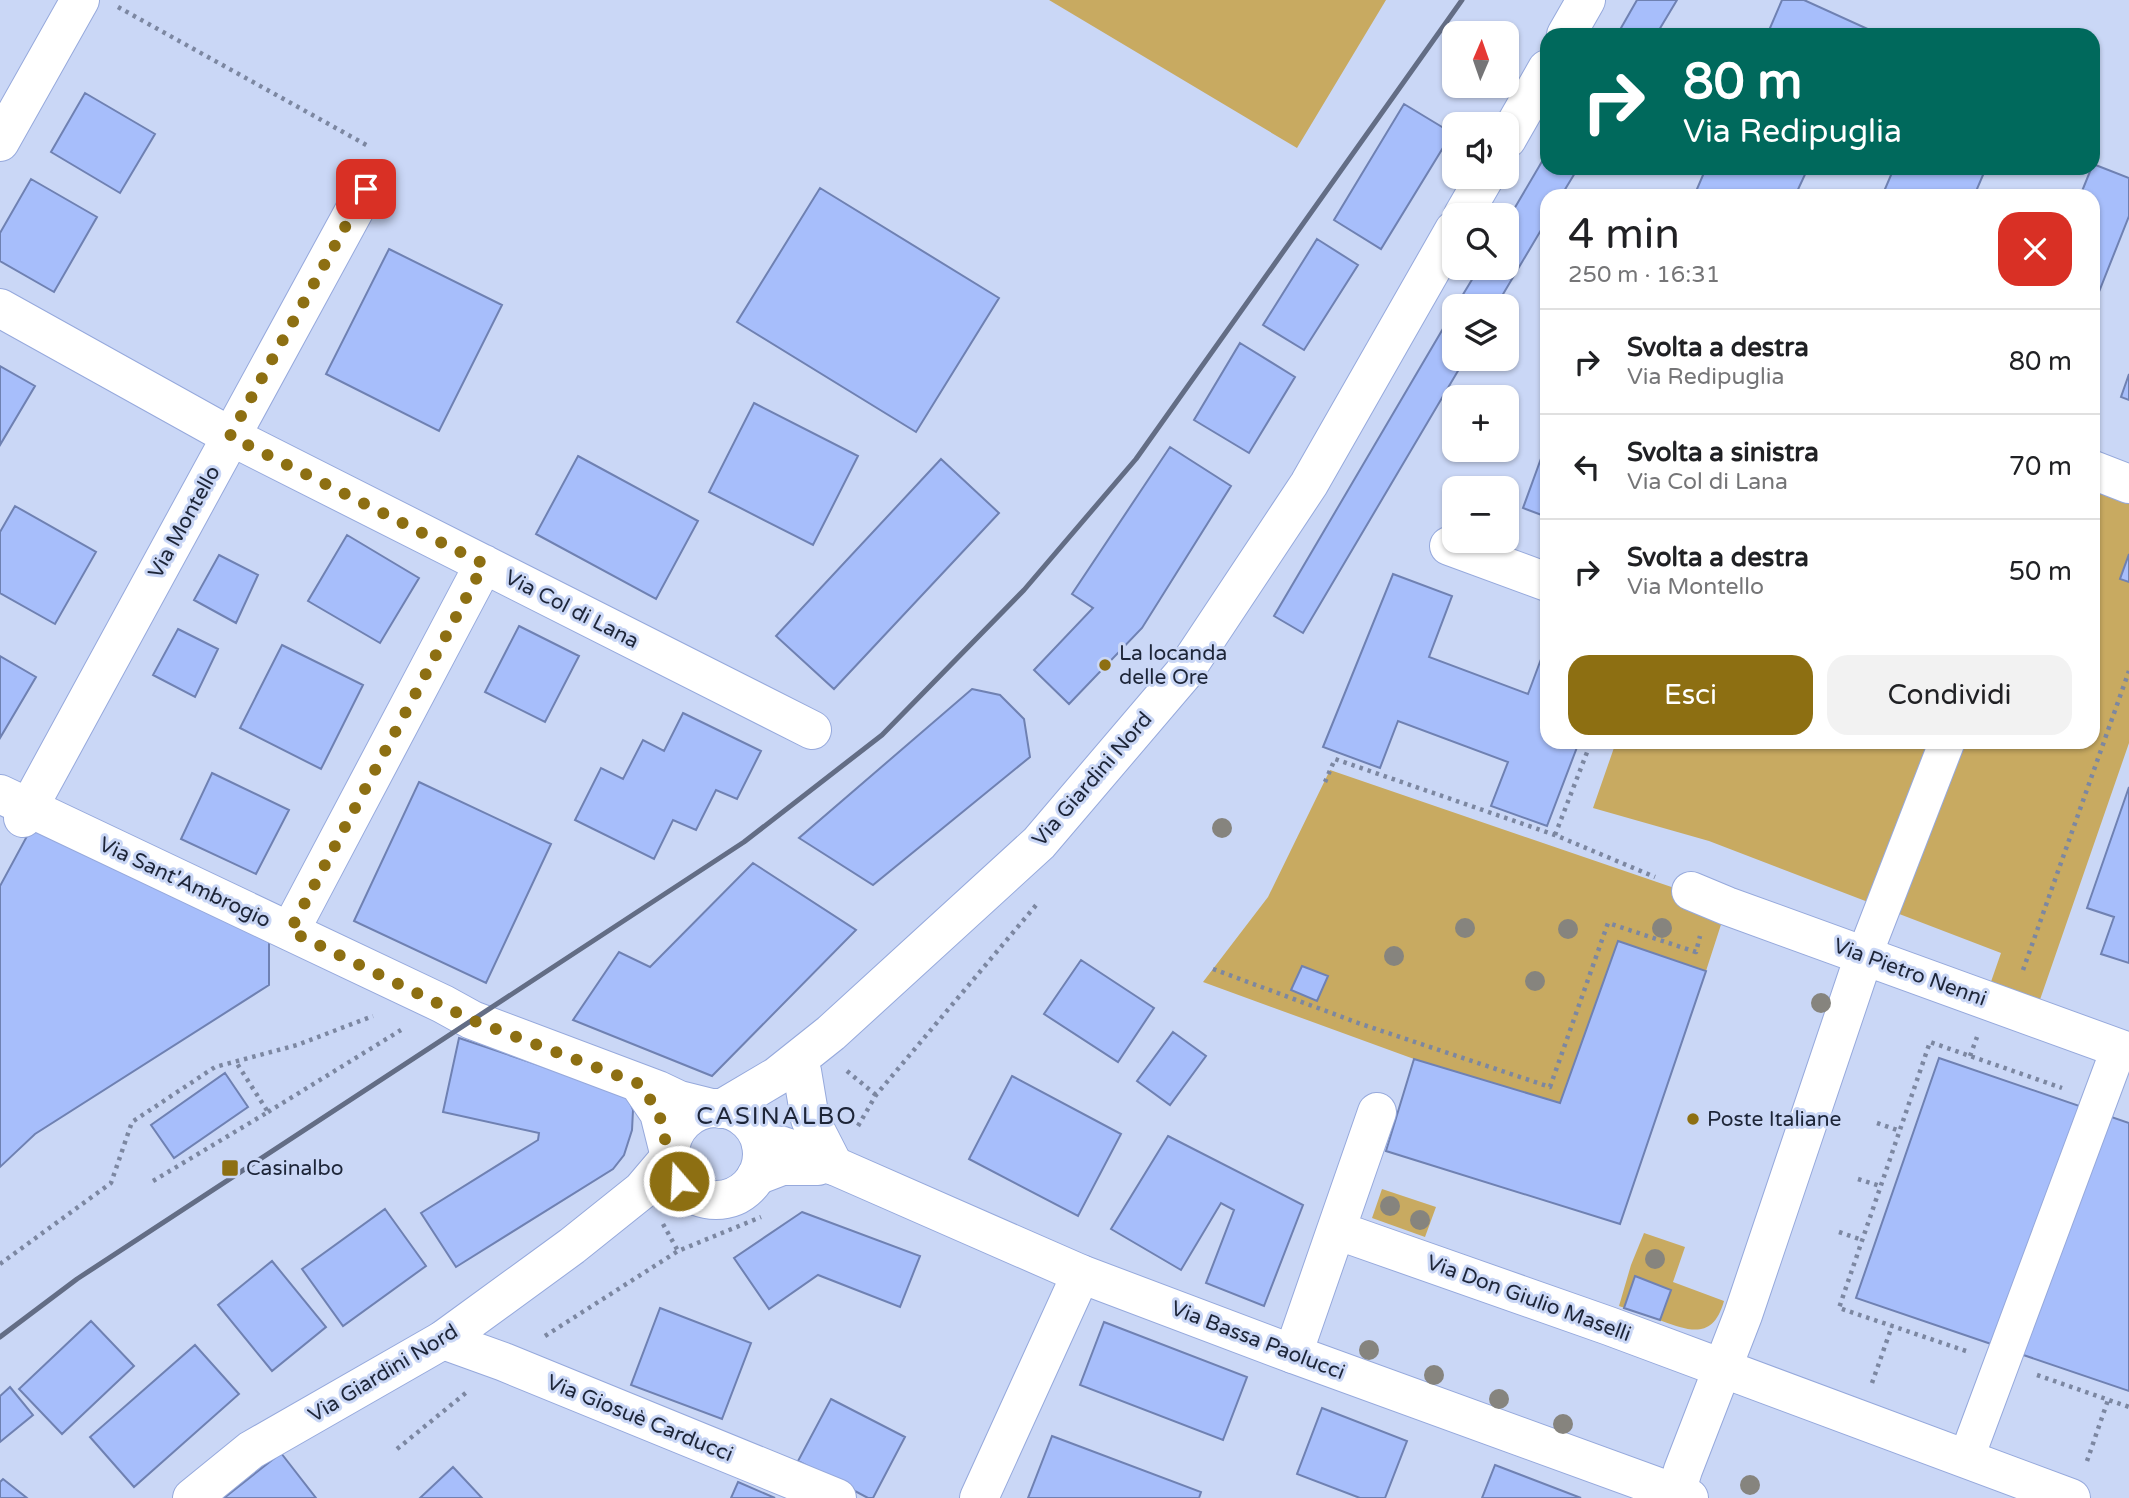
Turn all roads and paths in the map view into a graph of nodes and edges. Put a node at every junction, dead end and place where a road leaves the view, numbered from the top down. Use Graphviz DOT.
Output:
graph roads {
  1 [pos="1586,0"];
  2 [pos="94,1"];
  3 [pos="1570,28"];
  4 [pos="1540,81"];
  5 [pos="1519,118"];
  6 [pos="0,142"];
  7 [pos="366,189"];
  8 [pos="1442,251"];
  9 [pos="0,308"];
  10 [pos="230,436"];
  11 [pos="2100,473"];
  12 [pos="2129,484"];
  13 [pos="1471,553"];
  14 [pos="484,564"];
  15 [pos="1540,579"];
  16 [pos="2129,671"];
  17 [pos="812,730"];
  18 [pos="1588,749"];
  19 [pos="1944,749"];
  20 [pos="1325,782"];
  21 [pos="17,806"];
  22 [pos="1555,835"];
  23 [pos="1701,896"];
  24 [pos="1042,897"];
  25 [pos="290,931"];
  26 [pos="1864,956"];
  27 [pos="1213,970"];
  28 [pos="434,1000"];
  29 [pos="2009,1008"];
  30 [pos="831,1033"];
  31 [pos="1978,1034"];
  32 [pos="2124,1050"];
  33 [pos="1970,1056"];
  34 [pos="236,1062"];
  35 [pos="802,1071"];
  36 [pos="640,1084"];
  37 [pos="2100,1101"];
  38 [pos="716,1108"];
  39 [pos="268,1112"];
  40 [pos="1377,1112"];
  41 [pos="1877,1123"];
  42 [pos="855,1131"];
  43 [pos="1900,1131"];
  44 [pos="759,1154"];
  45 [pos="670,1157"];
  46 [pos="834,1166"];
  47 [pos="1858,1179"];
  48 [pos="153,1181"];
  49 [pos="1881,1186"];
  50 [pos="699,1197"];
  51 [pos="763,1216"];
  52 [pos="1336,1230"];
  53 [pos="1839,1232"];
  54 [pos="1862,1240"];
  55 [pos="572,1246"];
  56 [pos="0,1264"];
  57 [pos="1082,1273"];
  58 [pos="1892,1326"];
  59 [pos="443,1340"];
  60 [pos="1293,1354"];
  61 [pos="504,1362"];
  62 [pos="2002,1363"];
  63 [pos="1722,1369"];
  64 [pos="2108,1400"];
  65 [pos="2129,1407"];
  66 [pos="1859,1421"];
  67 [pos="397,1448"];
  68 [pos="1966,1460"];
  69 [pos="2077,1486"];
  70 [pos="1670,1494"];
  71 [pos="192,1498"];
  72 [pos="837,1498"];
  73 [pos="979,1498"];
  1 -- 3 [label="street"];
  2 -- 6 [label="street"];
  2 -- 7 [label="path"];
  4 -- 5 [label="street"];
  7 -- 10 [label="street, Via Montello"];
  8 -- 30 [label="street, Via Giardini Nord"];
  9 -- 10 [label="street, Via Col di Lana"];
  10 -- 14 [label="street, Via Col di Lana"];
  10 -- 21 [label="street, Via Montello"];
  11 -- 12 [label="street"];
  13 -- 15 [label="street"];
  14 -- 17 [label="street, Via Col di Lana"];
  14 -- 25 [label="street"];
  16 -- 29 [label="path"];
  18 -- 22 [label="path"];
  19 -- 26 [label="street"];
  20 -- 22 [label="path"];
  21 -- 25 [label="street, Via Sant'Ambrogio"];
  22 -- 23 [label="path"];
  23 -- 26 [label="street, Via Pietro Nenni"];
  23 -- 27 [label="path"];
  24 -- 42 [label="path"];
  25 -- 28 [label="street, Via Sant'Ambrogio"];
  26 -- 29 [label="street, Via Pietro Nenni"];
  26 -- 63 [label="street"];
  28 -- 34 [label="path"];
  28 -- 36 [label="street, Via Sant'Ambrogio"];
  28 -- 39 [label="path"];
  29 -- 32 [label="street, Via Pietro Nenni"];
  30 -- 35 [label="street, Via Giardini Nord"];
  30 -- 38 [label="street, Via Giardini Nord"];
  31 -- 33 [label="path"];
  32 -- 37 [label="street"];
  33 -- 37 [label="path"];
  33 -- 43 [label="path"];
  34 -- 39 [label="path"];
  34 -- 56 [label="path"];
  35 -- 44 [label="street, Via Giardini Nord"];
  35 -- 46 [label="street"];
  36 -- 38 [label="street, Via Sant'Ambrogio"];
  36 -- 45 [label="street"];
  37 -- 62 [label="street"];
  38 -- 44 [label="street"];
  38 -- 45 [label="street, Via Giardini Nord"];
  39 -- 48 [label="path"];
  40 -- 52 [label="street"];
  41 -- 43 [label="path"];
  43 -- 49 [label="path"];
  44 -- 46 [label="street, Via Bassa Paolucci"];
  44 -- 50 [label="street, Via Giardini Nord"];
  45 -- 50 [label="street"];
  45 -- 55 [label="street, Via Giardini Nord"];
  46 -- 57 [label="street, Via Bassa Paolucci"];
  47 -- 49 [label="path"];
  49 -- 54 [label="path"];
  50 -- 55 [label="street, Via Giardini Nord"];
  51 -- 61 [label="path"];
  52 -- 60 [label="street"];
  52 -- 63 [label="street, Via Don Giulio Maselli"];
  53 -- 54 [label="path"];
  54 -- 58 [label="path"];
  55 -- 59 [label="street, Via Giardini Nord"];
  57 -- 60 [label="street, Via Bassa Paolucci"];
  57 -- 73 [label="street"];
  58 -- 62 [label="path"];
  58 -- 66 [label="path"];
  59 -- 61 [label="street, Via Giosuè Carducci"];
  59 -- 71 [label="street, Via Giardini Nord"];
  60 -- 70 [label="street, Via Bassa Paolucci"];
  61 -- 67 [label="path"];
  61 -- 72 [label="street, Via Giosuè Carducci"];
  62 -- 64 [label="path"];
  62 -- 68 [label="street"];
  63 -- 66 [label="street, Via Don Giulio Maselli"];
  63 -- 70 [label="street"];
  64 -- 65 [label="path"];
  64 -- 69 [label="path"];
  66 -- 68 [label="street, Via Don Giulio Maselli"];
  68 -- 69 [label="street, Via Don Giulio Maselli"];
}
